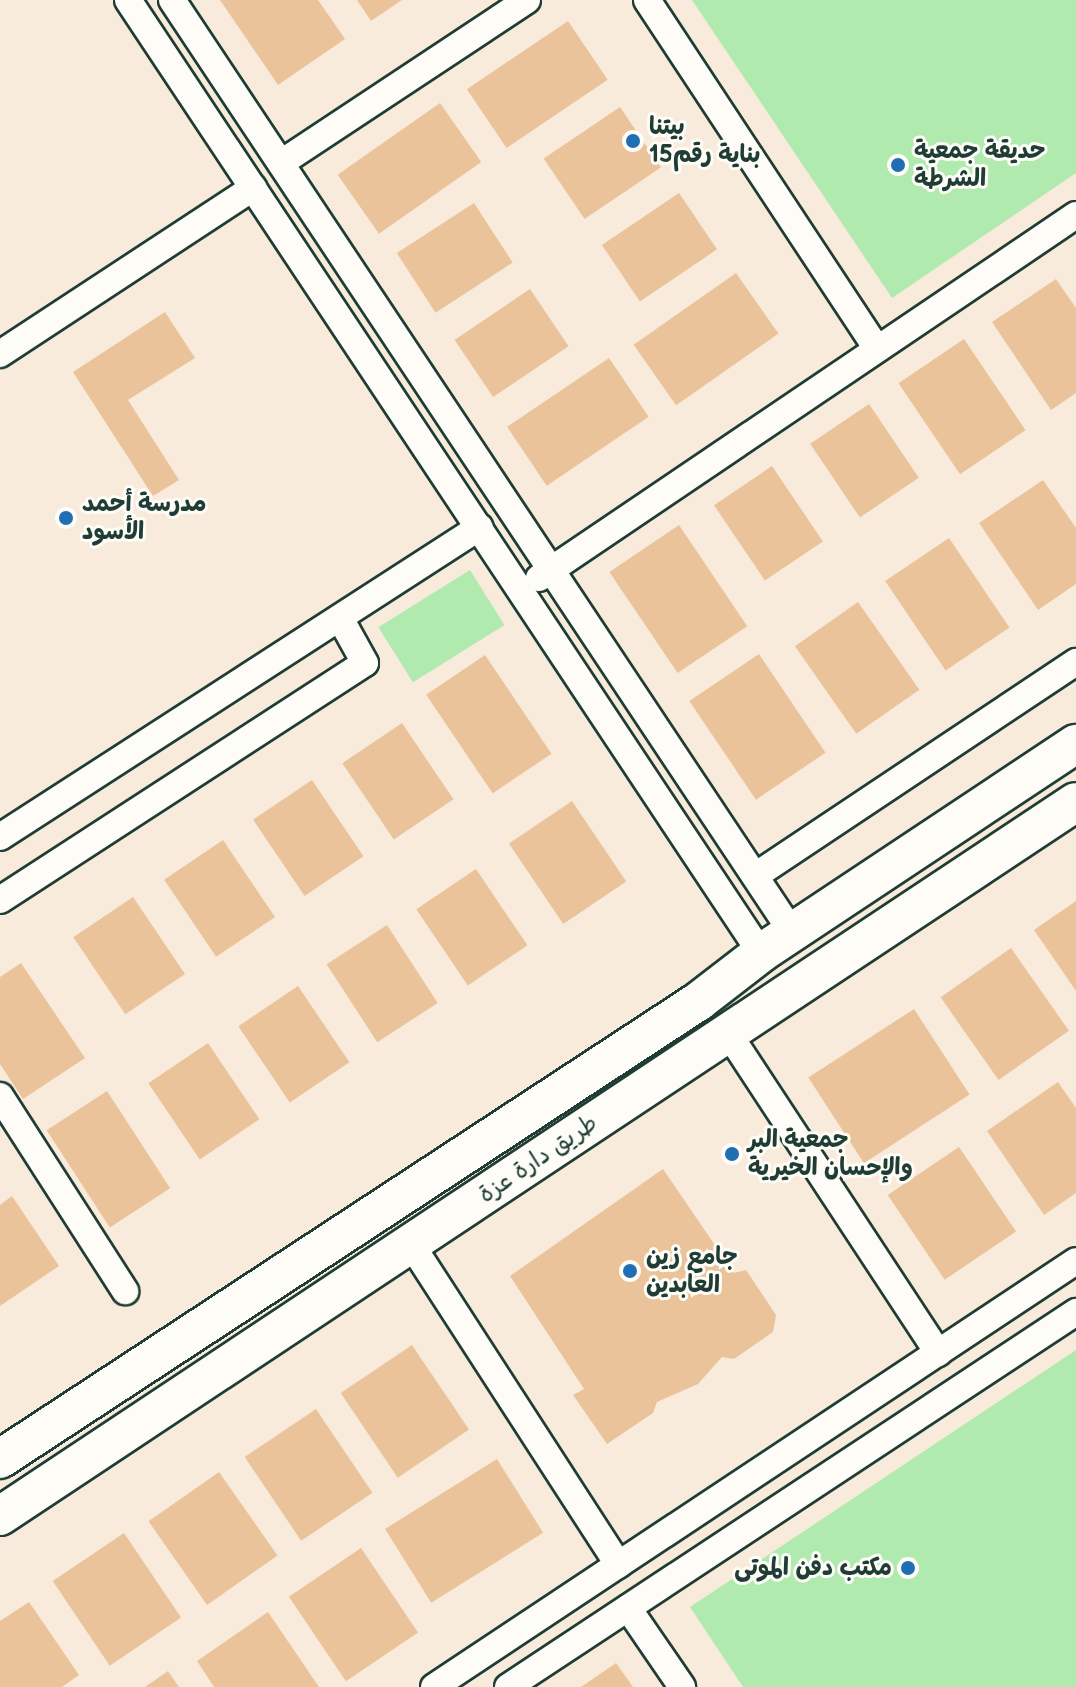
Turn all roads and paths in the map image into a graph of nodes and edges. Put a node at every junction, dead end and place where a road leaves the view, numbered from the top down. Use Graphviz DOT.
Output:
graph roads {
  1 [pos="128,0"];
  2 [pos="172,0"];
  3 [pos="527,0"];
  4 [pos="647,0"];
  5 [pos="281,163"];
  6 [pos="253,188"];
  7 [pos="1076,215"];
  8 [pos="877,349"];
  9 [pos="0,354"];
  10 [pos="480,527"];
  11 [pos="551,569"];
  12 [pos="521,590"];
  13 [pos="340,618"];
  14 [pos="1076,662"];
  15 [pos="1076,744"];
  16 [pos="1076,802"];
  17 [pos="0,837"];
  18 [pos="755,876"];
  19 [pos="0,900"];
  20 [pos="792,932"];
  21 [pos="761,953"];
  22 [pos="728,1033"];
  23 [pos="0,1096"];
  24 [pos="411,1244"];
  25 [pos="1065,1268"];
  26 [pos="125,1291"];
  27 [pos="1076,1309"];
  28 [pos="938,1353"];
  29 [pos="0,1459"];
  30 [pos="764,1468"];
  31 [pos="788,1502"];
  32 [pos="0,1516"];
  33 [pos="619,1565"];
  34 [pos="628,1608"];
  35 [pos="479,1657"];
  36 [pos="434,1687"];
  37 [pos="500,1687"];
  38 [pos="508,1687"];
  39 [pos="682,1687"];
  1 -- 6 [label="street"];
  2 -- 5 [label="street"];
  3 -- 5 [label="street"];
  4 -- 8 [label="street"];
  5 -- 11 [label="street"];
  6 -- 9 [label="street"];
  6 -- 10 [label="street"];
  7 -- 8 [label="street"];
  8 -- 11 [label="street"];
  10 -- 12 [label="street"];
  10 -- 13 [label="street"];
  11 -- 12 [label="street"];
  11 -- 18 [label="street"];
  12 -- 21 [label="street"];
  13 -- 17 [label="street"];
  13 -- 19 [label="street"];
  14 -- 18 [label="street"];
  15 -- 20 [label="main road"];
  16 -- 22 [label="main road, طريق دارة عزة"];
  18 -- 20 [label="street"];
  20 -- 21 [label="main road"];
  21 -- 29 [label="main road"];
  22 -- 24 [label="main road, طريق دارة عزة"];
  22 -- 28 [label="street"];
  23 -- 26 [label="street"];
  24 -- 32 [label="main road, طريق دارة عزة"];
  24 -- 33 [label="street"];
  25 -- 27 [label="street"];
  25 -- 28 [label="street"];
  27 -- 31 [label="street"];
  28 -- 30 [label="street"];
  30 -- 31 [label="street"];
  30 -- 33 [label="street"];
  31 -- 34 [label="street"];
  33 -- 35 [label="street"];
  34 -- 38 [label="street"];
  34 -- 39 [label="street"];
  35 -- 36 [label="street"];
  35 -- 37 [label="street"];
}
